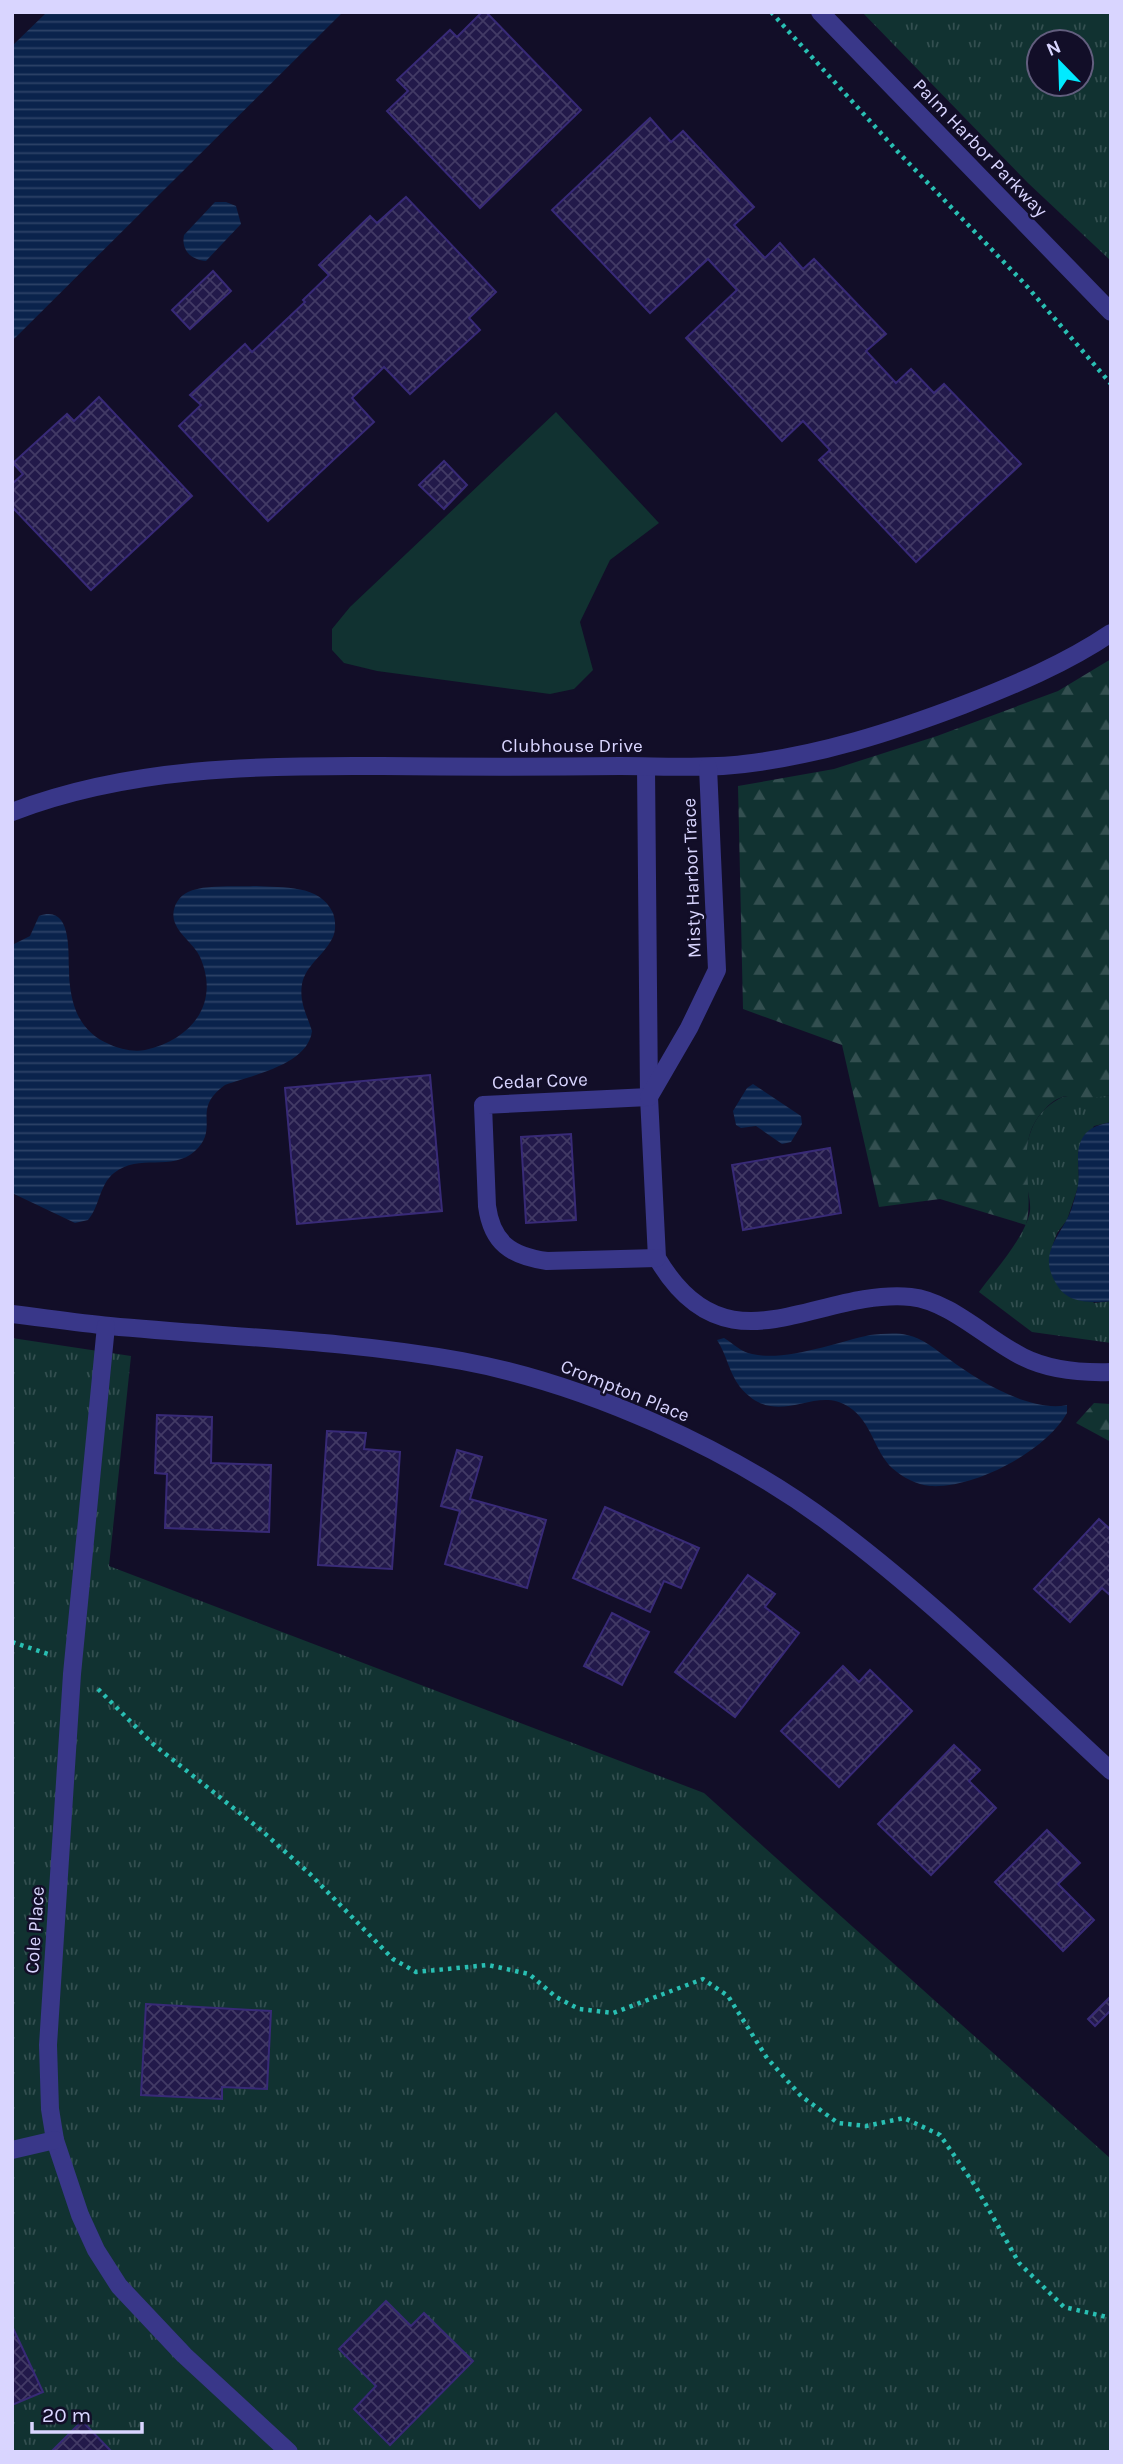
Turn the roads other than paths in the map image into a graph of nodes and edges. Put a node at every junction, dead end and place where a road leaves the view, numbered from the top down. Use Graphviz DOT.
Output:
graph roads {
  1 [pos="820,12"];
  2 [pos="1111,312"];
  3 [pos="1111,633"];
  4 [pos="646,767"];
  5 [pos="708,767"];
  6 [pos="12,812"];
  7 [pos="649,1097"];
  8 [pos="657,1258"];
  9 [pos="12,1314"];
  10 [pos="106,1326"];
  11 [pos="1111,1372"];
  12 [pos="1111,1771"];
  13 [pos="55,2140"];
  14 [pos="12,2150"];
  15 [pos="289,2452"];
  1 -- 2 [label="street, Palm Harbor Parkway"];
  3 -- 5 [label="street, Clubhouse Drive"];
  4 -- 5 [label="street, Clubhouse Drive"];
  4 -- 6 [label="street, Clubhouse Drive"];
  4 -- 7 [label="street"];
  5 -- 7 [label="street, Misty Harbor Trace"];
  7 -- 8 [label="street"];
  7 -- 8 [label="street, Cedar Cove"];
  8 -- 11 [label="street"];
  9 -- 10 [label="street, Crompton Place"];
  10 -- 12 [label="street, Crompton Place"];
  10 -- 13 [label="street, Cole Place"];
  13 -- 14 [label="street"];
  13 -- 15 [label="street, Cole Place"];
}
